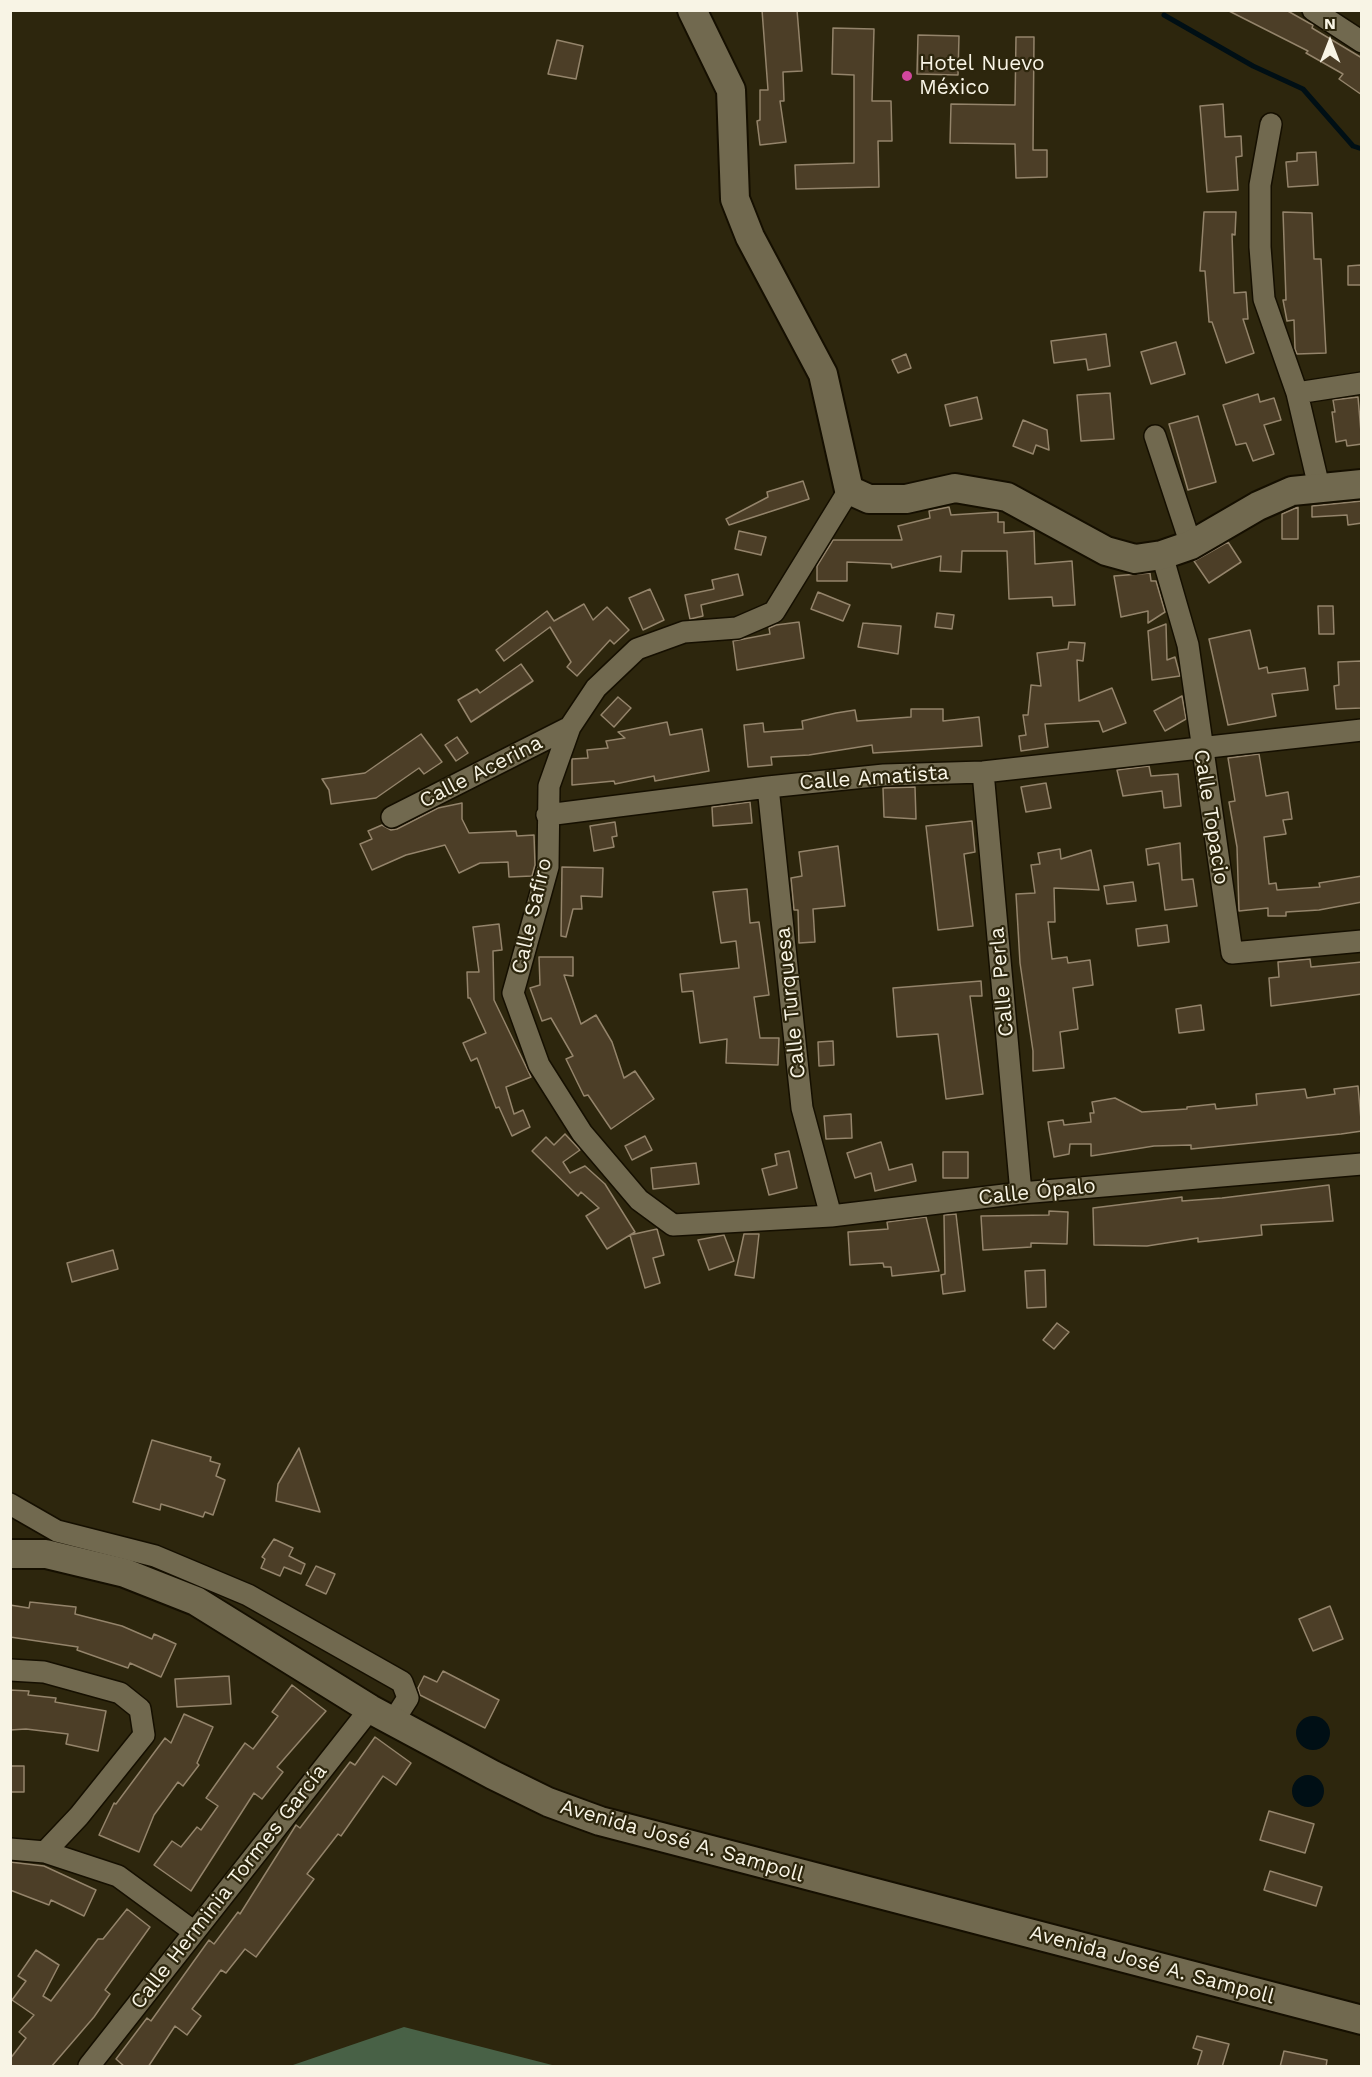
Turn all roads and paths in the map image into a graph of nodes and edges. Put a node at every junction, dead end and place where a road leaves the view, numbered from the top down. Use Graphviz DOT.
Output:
graph roads {
  1 [pos="692,10"];
  2 [pos="1313,10"];
  3 [pos="1360,39"];
  4 [pos="1271,124"];
  5 [pos="1362,384"];
  6 [pos="1297,393"];
  7 [pos="1155,435"];
  8 [pos="1362,484"];
  9 [pos="1318,487"];
  10 [pos="849,489"];
  11 [pos="1191,545"];
  12 [pos="1162,555"];
  13 [pos="570,727"];
  14 [pos="1362,730"];
  15 [pos="1200,746"];
  16 [pos="983,772"];
  17 [pos="768,787"];
  18 [pos="548,815"];
  19 [pos="392,817"];
  20 [pos="1362,941"];
  21 [pos="1362,1164"];
  22 [pos="1021,1193"];
  23 [pos="831,1216"];
  24 [pos="712,1222"];
  25 [pos="10,1504"];
  26 [pos="10,1554"];
  27 [pos="10,1670"];
  28 [pos="382,1714"];
  29 [pos="10,1849"];
  30 [pos="45,1852"];
  31 [pos="193,1930"];
  32 [pos="1362,2020"];
  33 [pos="89,2067"];
  1 -- 10 [label="street"];
  2 -- 3 [label="street"];
  4 -- 6 [label="street"];
  5 -- 6 [label="street"];
  6 -- 9 [label="street"];
  7 -- 11 [label="street"];
  8 -- 9 [label="street"];
  9 -- 11 [label="street"];
  10 -- 12 [label="street"];
  10 -- 13 [label="street, Calle Safiro"];
  11 -- 12 [label="street"];
  12 -- 15 [label="street, Calle Topacio"];
  13 -- 18 [label="street, Calle Safiro"];
  13 -- 19 [label="street, Calle Acerina"];
  14 -- 15 [label="street, Calle Amatista"];
  15 -- 16 [label="street, Calle Amatista"];
  15 -- 20 [label="street, Calle Topacio"];
  16 -- 17 [label="street, Calle Amatista"];
  16 -- 22 [label="street, Calle Perla"];
  17 -- 18 [label="street, Calle Amatista"];
  17 -- 23 [label="street, Calle Turquesa"];
  18 -- 24 [label="street, Calle Safiro"];
  21 -- 22 [label="street, Calle Ópalo"];
  22 -- 23 [label="street, Calle Ópalo"];
  23 -- 24 [label="street, Calle Ópalo"];
  25 -- 28 [label="street, Calle Herminia Tormes García"];
  26 -- 28 [label="street, Avenida José A. Sampoll"];
  27 -- 30 [label="street"];
  28 -- 31 [label="street, Calle Herminia Tormes García"];
  28 -- 32 [label="street, Avenida José A. Sampoll"];
  29 -- 30 [label="street"];
  30 -- 31 [label="street"];
  31 -- 33 [label="street, Calle Herminia Tormes García"];
}
